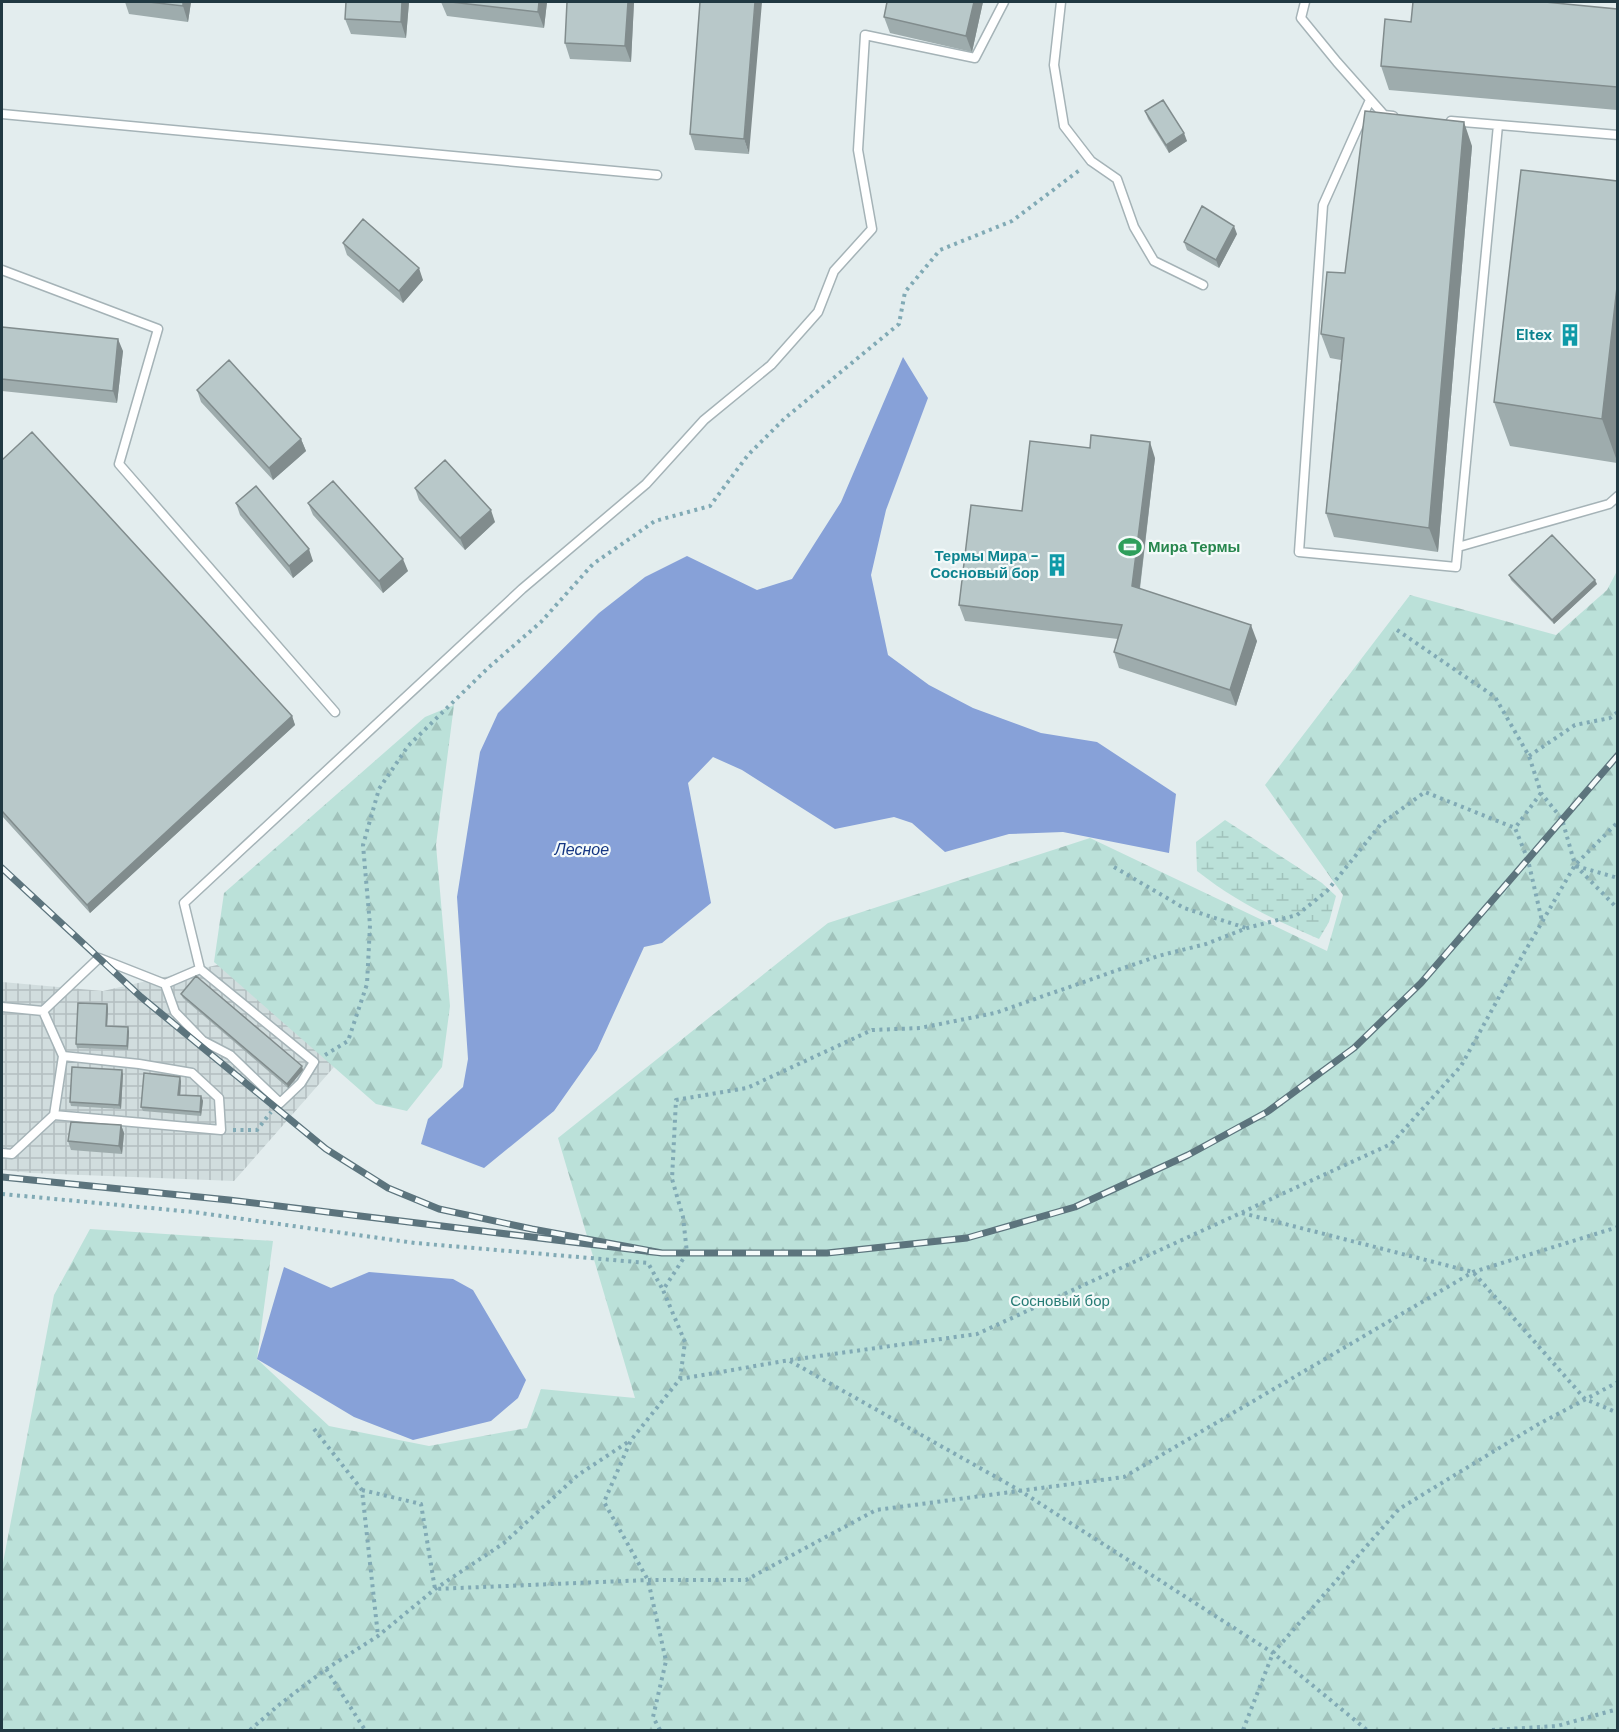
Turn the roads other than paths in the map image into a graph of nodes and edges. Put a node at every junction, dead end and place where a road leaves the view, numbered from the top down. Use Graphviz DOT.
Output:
graph roads {
  1 [pos="1004,2"];
  2 [pos="1061,2"];
  3 [pos="1305,2"];
  4 [pos="1370,100"];
  5 [pos="2,114"];
  6 [pos="1407,117"];
  7 [pos="1441,120"];
  8 [pos="1498,125"];
  9 [pos="1617,135"];
  10 [pos="657,175"];
  11 [pos="2,270"];
  12 [pos="1203,285"];
  13 [pos="1617,496"];
  14 [pos="1458,547"];
  15 [pos="335,712"];
  16 [pos="200,969"];
  17 [pos="165,984"];
  18 [pos="2,1007"];
  19 [pos="43,1011"];
  20 [pos="63,1056"];
  21 [pos="54,1115"];
  22 [pos="2,1152"];
  1 -- 16 [label="lane"];
  2 -- 12 [label="lane"];
  3 -- 4 [label="lane"];
  4 -- 6 [label="lane"];
  4 -- 14 [label="lane"];
  5 -- 10 [label="lane"];
  7 -- 8 [label="lane"];
  8 -- 9 [label="lane"];
  8 -- 14 [label="lane"];
  11 -- 15 [label="lane"];
  13 -- 14 [label="lane"];
  16 -- 17 [label="lane"];
  16 -- 17 [label="lane"];
  17 -- 19 [label="lane"];
  18 -- 19 [label="lane"];
  19 -- 20 [label="lane"];
  20 -- 21 [label="lane"];
  20 -- 21 [label="lane"];
  21 -- 22 [label="lane"];
}
